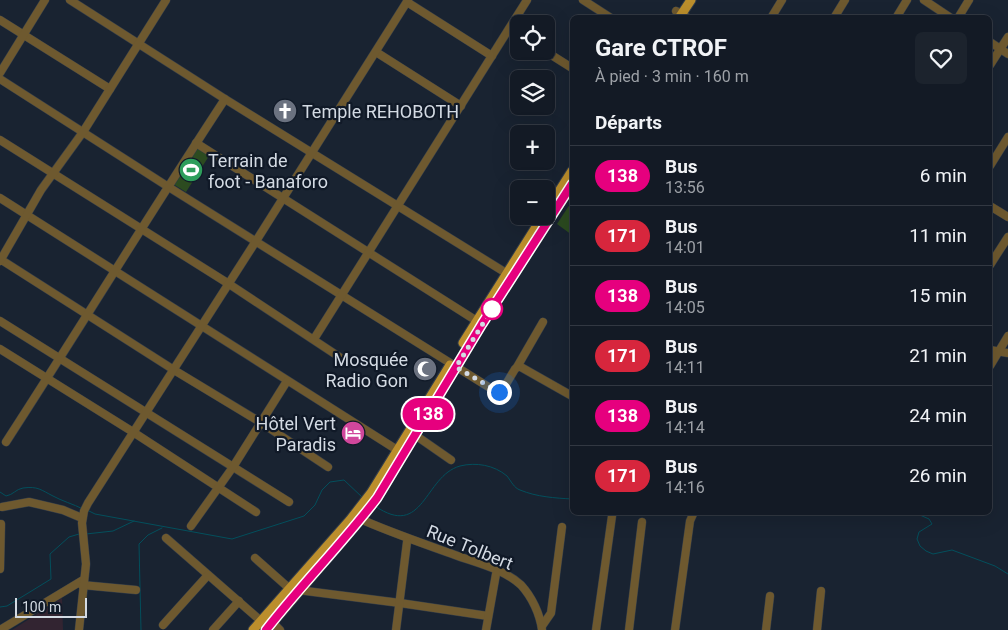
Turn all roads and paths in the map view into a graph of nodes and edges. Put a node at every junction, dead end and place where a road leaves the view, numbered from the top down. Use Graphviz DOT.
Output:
graph roads {
  1 [pos="45,0"];
  2 [pos="70,0"];
  3 [pos="166,0"];
  4 [pos="528,0"];
  5 [pos="583,0"];
  6 [pos="684,0"];
  7 [pos="691,0"];
  8 [pos="782,0"];
  9 [pos="845,0"];
  10 [pos="907,0"];
  11 [pos="924,0"];
  12 [pos="969,0"];
  13 [pos="408,1"];
  14 [pos="606,15"];
  15 [pos="679,15"];
  16 [pos="773,15"];
  17 [pos="836,15"];
  18 [pos="898,15"];
  19 [pos="946,15"];
  20 [pos="960,15"];
  21 [pos="0,20"];
  22 [pos="509,30"];
  23 [pos="23,35"];
  24 [pos="1008,37"];
  25 [pos="992,43"];
  26 [pos="138,45"];
  27 [pos="1000,49"];
  28 [pos="376,52"];
  29 [pos="1008,54"];
  30 [pos="492,56"];
  31 [pos="555,57"];
  32 [pos="992,62"];
  33 [pos="570,67"];
  34 [pos="0,73"];
  35 [pos="0,79"];
  36 [pos="110,89"];
  37 [pos="225,99"];
  38 [pos="460,106"];
  39 [pos="83,132"];
  40 [pos="1008,137"];
  41 [pos="0,140"];
  42 [pos="196,143"];
  43 [pos="311,153"];
  44 [pos="992,163"];
  45 [pos="53,173"];
  46 [pos="167,186"];
  47 [pos="568,187"];
  48 [pos="0,198"];
  49 [pos="283,198"];
  50 [pos="555,202"];
  51 [pos="397,207"];
  52 [pos="992,207"];
  53 [pos="26,214"];
  54 [pos="1008,217"];
  55 [pos="538,225"];
  56 [pos="141,228"];
  57 [pos="1008,237"];
  58 [pos="256,241"];
  59 [pos="369,252"];
  60 [pos="0,259"];
  61 [pos="992,262"];
  62 [pos="116,271"];
  63 [pos="509,276"];
  64 [pos="228,284"];
  65 [pos="342,295"];
  66 [pos="88,315"];
  67 [pos="0,321"];
  68 [pos="479,322"];
  69 [pos="543,322"];
  70 [pos="202,327"];
  71 [pos="1008,336"];
  72 [pos="314,339"];
  73 [pos="992,350"];
  74 [pos="999,351"];
  75 [pos="1,352"];
  76 [pos="1008,353"];
  77 [pos="60,358"];
  78 [pos="344,360"];
  79 [pos="992,363"];
  80 [pos="453,365"];
  81 [pos="517,367"];
  82 [pos="174,370"];
  83 [pos="47,379"];
  84 [pos="287,381"];
  85 [pos="570,395"];
  86 [pos="147,412"];
  87 [pos="260,422"];
  88 [pos="133,432"];
  89 [pos="415,435"];
  90 [pos="6,442"];
  91 [pos="401,452"];
  92 [pos="451,460"];
  93 [pos="233,467"];
  94 [pos="328,467"];
  95 [pos="219,486"];
  96 [pos="289,502"];
  97 [pos="2,507"];
  98 [pos="256,512"];
  99 [pos="83,515"];
  100 [pos="693,515"];
  101 [pos="612,516"];
  102 [pos="358,517"];
  103 [pos="642,522"];
  104 [pos="1,524"];
  105 [pos="191,526"];
  106 [pos="562,528"];
  107 [pos="166,538"];
  108 [pos="407,542"];
  109 [pos="0,549"];
  110 [pos="254,558"];
  111 [pos="0,570"];
  112 [pos="496,574"];
  113 [pos="208,575"];
  114 [pos="83,582"];
  115 [pos="293,588"];
  116 [pos="136,590"];
  117 [pos="821,591"];
  118 [pos="770,596"];
  119 [pos="239,602"];
  120 [pos="400,603"];
  121 [pos="488,616"];
  122 [pos="163,624"];
  123 [pos="262,625"];
  124 [pos="540,629"];
  125 [pos="0,630"];
  126 [pos="79,630"];
  127 [pos="213,630"];
  128 [pos="280,630"];
  129 [pos="396,630"];
  130 [pos="486,630"];
  131 [pos="596,630"];
  132 [pos="629,630"];
  133 [pos="675,630"];
  134 [pos="766,630"];
  135 [pos="817,630"];
  1 -- 23 [label="street"];
  2 -- 26 [label="street"];
  3 -- 26 [label="street"];
  4 -- 22 [label="street"];
  5 -- 14 [label="street"];
  6 -- 15 [label="main road"];
  7 -- 15 [label="main road"];
  8 -- 16 [label="street"];
  9 -- 17 [label="street"];
  10 -- 18 [label="street"];
  11 -- 19 [label="street"];
  12 -- 20 [label="street"];
  13 -- 28 [label="street"];
  13 -- 30 [label="street"];
  21 -- 23 [label="street"];
  22 -- 30 [label="street"];
  23 -- 34 [label="street"];
  23 -- 36 [label="street"];
  24 -- 27 [label="street"];
  25 -- 27 [label="street"];
  26 -- 36 [label="street"];
  26 -- 37 [label="street"];
  27 -- 29 [label="street"];
  27 -- 32 [label="street"];
  28 -- 38 [label="street"];
  28 -- 43 [label="street"];
  30 -- 38 [label="street"];
  31 -- 33 [label="street"];
  35 -- 39 [label="street"];
  36 -- 39 [label="street"];
  37 -- 42 [label="street"];
  37 -- 43 [label="street"];
  38 -- 51 [label="street"];
  39 -- 45 [label="street"];
  39 -- 46 [label="street"];
  40 -- 44 [label="street"];
  41 -- 45 [label="street"];
  42 -- 46 [label="street"];
  42 -- 49 [label="street"];
  43 -- 49 [label="street"];
  43 -- 51 [label="street"];
  45 -- 53 [label="street"];
  45 -- 56 [label="street"];
  46 -- 56 [label="street"];
  46 -- 58 [label="street"];
  47 -- 50 [label="main road"];
  47 -- 63 [label="main road"];
  48 -- 53 [label="street"];
  49 -- 58 [label="street"];
  49 -- 59 [label="street"];
  51 -- 59 [label="street"];
  51 -- 63 [label="street"];
  52 -- 54 [label="street"];
  53 -- 60 [label="street"];
  53 -- 62 [label="street"];
  55 -- 63 [label="main road"];
  56 -- 62 [label="street"];
  56 -- 64 [label="street"];
  57 -- 61 [label="street"];
  58 -- 64 [label="street"];
  58 -- 65 [label="street"];
  59 -- 65 [label="street"];
  59 -- 68 [label="street"];
  60 -- 66 [label="street"];
  62 -- 66 [label="street"];
  62 -- 70 [label="street"];
  63 -- 68 [label="main road"];
  64 -- 70 [label="street"];
  64 -- 72 [label="street"];
  65 -- 72 [label="street"];
  65 -- 80 [label="street"];
  66 -- 77 [label="street"];
  66 -- 82 [label="street"];
  67 -- 77 [label="street"];
  68 -- 80 [label="main road"];
  69 -- 81 [label="street"];
  70 -- 82 [label="street"];
  70 -- 84 [label="street"];
  71 -- 74 [label="street"];
  72 -- 78 [label="street"];
  73 -- 74 [label="street"];
  74 -- 76 [label="street"];
  74 -- 79 [label="street"];
  75 -- 83 [label="street"];
  77 -- 83 [label="street"];
  77 -- 86 [label="street"];
  80 -- 81 [label="street"];
  80 -- 89 [label="main road"];
  80 -- 91 [label="main road"];
  81 -- 85 [label="street"];
  82 -- 86 [label="street"];
  82 -- 87 [label="street"];
  83 -- 88 [label="street"];
  83 -- 90 [label="street"];
  84 -- 87 [label="street"];
  84 -- 91 [label="street"];
  86 -- 88 [label="street"];
  86 -- 93 [label="street"];
  87 -- 93 [label="street"];
  87 -- 94 [label="street"];
  88 -- 95 [label="street"];
  88 -- 99 [label="street"];
  89 -- 91 [label="main road"];
  89 -- 92 [label="street"];
  91 -- 102 [label="main road"];
  93 -- 95 [label="street"];
  93 -- 96 [label="street"];
  95 -- 98 [label="street"];
  95 -- 105 [label="street"];
  97 -- 99 [label="street"];
  99 -- 114 [label="street"];
  100 -- 133 [label="street"];
  101 -- 131 [label="street"];
  102 -- 108 [label="street, Rue Tolbert"];
  102 -- 115 [label="main road"];
  102 -- 124 [label="street, Rue Tolbert"];
  103 -- 132 [label="street"];
  104 -- 109 [label="street"];
  106 -- 124 [label="street"];
  107 -- 113 [label="street"];
  108 -- 112 [label="street, Rue Tolbert"];
  108 -- 120 [label="street"];
  109 -- 111 [label="street"];
  110 -- 115 [label="street"];
  112 -- 121 [label="street"];
  112 -- 124 [label="street, Rue Tolbert"];
  113 -- 119 [label="street"];
  113 -- 122 [label="street"];
  114 -- 116 [label="street"];
  114 -- 125 [label="street"];
  114 -- 126 [label="street"];
  115 -- 120 [label="street"];
  115 -- 123 [label="main road"];
  117 -- 135 [label="street"];
  118 -- 134 [label="street"];
  119 -- 123 [label="street"];
  119 -- 127 [label="street"];
  120 -- 121 [label="street"];
  120 -- 129 [label="street"];
  121 -- 130 [label="street"];
  123 -- 128 [label="street"];
}
